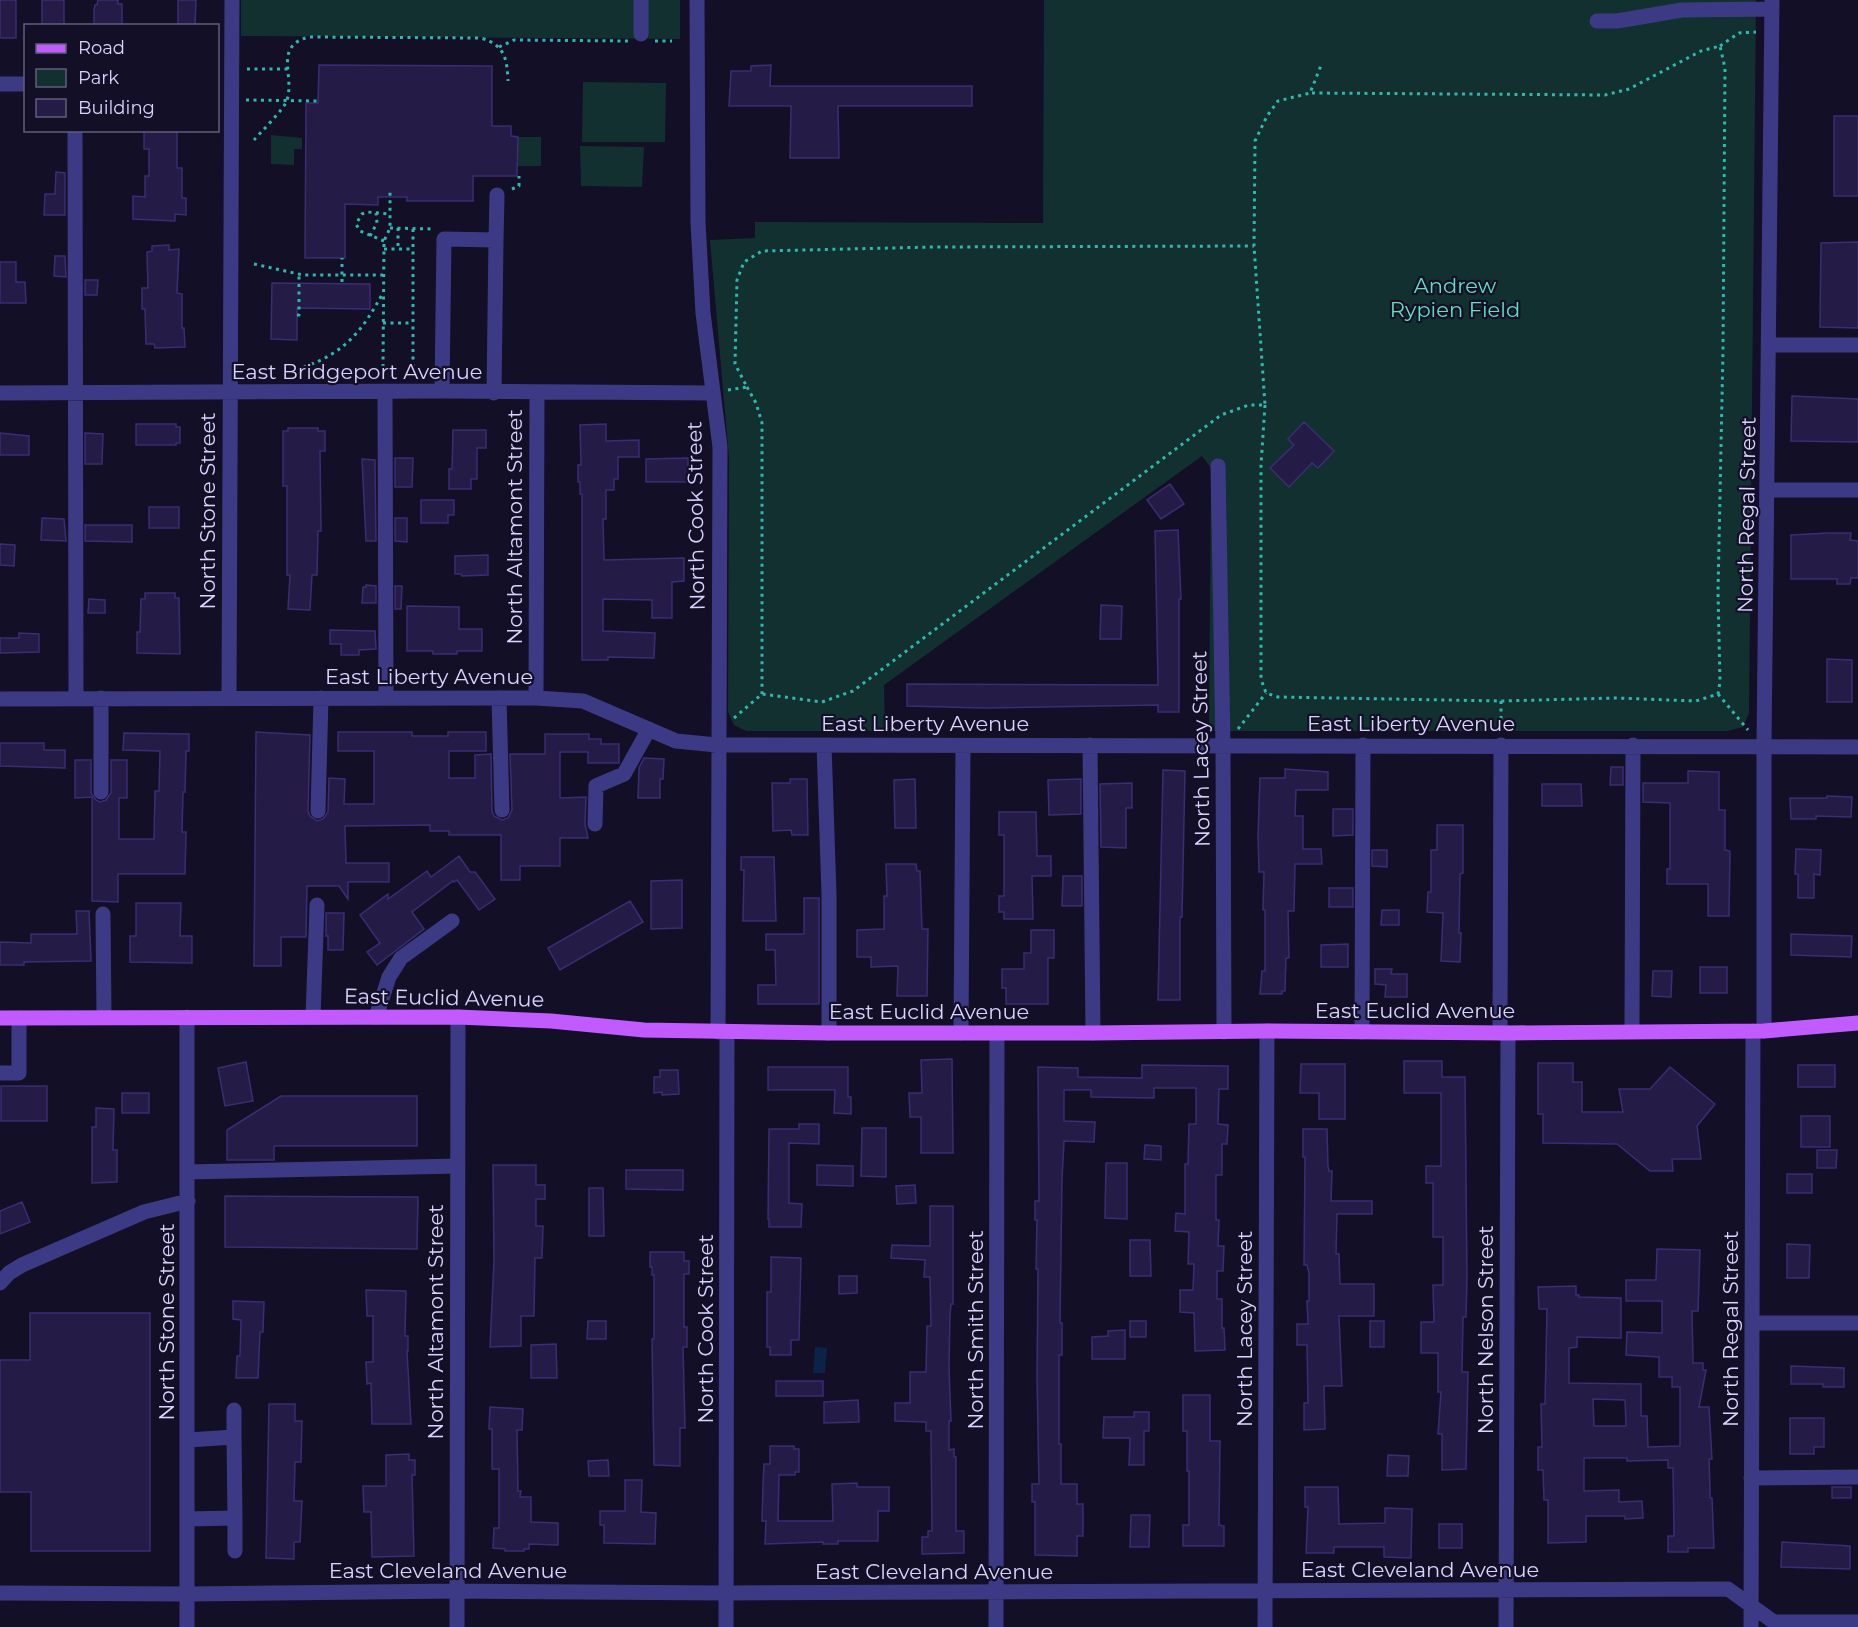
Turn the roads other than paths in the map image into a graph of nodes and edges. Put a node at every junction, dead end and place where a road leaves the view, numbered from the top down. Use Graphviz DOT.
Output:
graph roads {
  1 [pos="232,0"];
  2 [pos="641,0"];
  3 [pos="697,0"];
  4 [pos="1772,5"];
  5 [pos="1597,21"];
  6 [pos="643,39"];
  7 [pos="0,84"];
  8 [pos="24,84"];
  9 [pos="224,84"];
  10 [pos="75,132"];
  11 [pos="497,195"];
  12 [pos="496,240"];
  13 [pos="1769,345"];
  14 [pos="1858,345"];
  15 [pos="442,391"];
  16 [pos="230,392"];
  17 [pos="385,392"];
  18 [pos="0,393"];
  19 [pos="494,393"];
  20 [pos="537,393"];
  21 [pos="713,393"];
  22 [pos="75,394"];
  23 [pos="1218,466"];
  24 [pos="1768,490"];
  25 [pos="1858,490"];
  26 [pos="76,698"];
  27 [pos="101,698"];
  28 [pos="229,698"];
  29 [pos="321,698"];
  30 [pos="386,698"];
  31 [pos="499,698"];
  32 [pos="536,698"];
  33 [pos="0,699"];
  34 [pos="649,729"];
  35 [pos="717,745"];
  36 [pos="1090,745"];
  37 [pos="1223,745"];
  38 [pos="1363,745"];
  39 [pos="1502,745"];
  40 [pos="1633,745"];
  41 [pos="1764,745"];
  42 [pos="824,746"];
  43 [pos="963,746"];
  44 [pos="1858,747"];
  45 [pos="101,792"];
  46 [pos="502,810"];
  47 [pos="318,811"];
  48 [pos="595,824"];
  49 [pos="317,905"];
  50 [pos="103,914"];
  51 [pos="452,921"];
  52 [pos="104,1017"];
  53 [pos="188,1017"];
  54 [pos="313,1017"];
  55 [pos="376,1017"];
  56 [pos="458,1017"];
  57 [pos="0,1018"];
  58 [pos="19,1018"];
  59 [pos="1858,1023"];
  60 [pos="1267,1031"];
  61 [pos="1632,1031"];
  62 [pos="1759,1031"];
  63 [pos="722,1032"];
  64 [pos="1224,1032"];
  65 [pos="1362,1032"];
  66 [pos="829,1033"];
  67 [pos="1504,1033"];
  68 [pos="961,1034"];
  69 [pos="998,1034"];
  70 [pos="1093,1034"];
  71 [pos="0,1073"];
  72 [pos="458,1166"];
  73 [pos="188,1172"];
  74 [pos="188,1201"];
  75 [pos="0,1283"];
  76 [pos="1752,1323"];
  77 [pos="1858,1323"];
  78 [pos="234,1410"];
  79 [pos="234,1437"];
  80 [pos="188,1440"];
  81 [pos="1858,1477"];
  82 [pos="1751,1478"];
  83 [pos="235,1518"];
  84 [pos="188,1519"];
  85 [pos="235,1551"];
  86 [pos="457,1591"];
  87 [pos="1507,1591"];
  88 [pos="1265,1592"];
  89 [pos="0,1593"];
  90 [pos="726,1593"];
  91 [pos="996,1593"];
  92 [pos="188,1594"];
  93 [pos="1751,1605"];
  94 [pos="1858,1622"];
  95 [pos="187,1627"];
  96 [pos="457,1627"];
  97 [pos="726,1627"];
  98 [pos="996,1627"];
  99 [pos="1265,1627"];
  100 [pos="1506,1627"];
  101 [pos="1751,1627"];
  1 -- 9 [label="street, North Stone Street"];
  2 -- 6 [label="street"];
  3 -- 21 [label="street, North Cook Street"];
  4 -- 5 [label="street"];
  4 -- 13 [label="street, North Regal Street"];
  7 -- 8 [label="street"];
  9 -- 16 [label="street, North Stone Street"];
  10 -- 22 [label="street"];
  11 -- 12 [label="street"];
  12 -- 15 [label="street"];
  12 -- 19 [label="street"];
  13 -- 14 [label="street"];
  13 -- 24 [label="street, North Regal Street"];
  15 -- 17 [label="street, East Bridgeport Avenue"];
  15 -- 19 [label="street, East Bridgeport Avenue"];
  16 -- 17 [label="street, East Bridgeport Avenue"];
  16 -- 22 [label="street, East Bridgeport Avenue"];
  16 -- 28 [label="street, North Stone Street"];
  17 -- 30 [label="street"];
  18 -- 22 [label="street, East Bridgeport Avenue"];
  19 -- 20 [label="street, East Bridgeport Avenue"];
  20 -- 21 [label="street, East Bridgeport Avenue"];
  20 -- 32 [label="street, North Altamont Street"];
  21 -- 35 [label="street, North Cook Street"];
  22 -- 26 [label="street"];
  23 -- 37 [label="street, North Lacey Street"];
  24 -- 25 [label="street"];
  24 -- 41 [label="street, North Regal Street"];
  26 -- 27 [label="street, East Liberty Avenue"];
  26 -- 33 [label="street, East Liberty Avenue"];
  27 -- 28 [label="street, East Liberty Avenue"];
  27 -- 45 [label="street"];
  28 -- 29 [label="street, East Liberty Avenue"];
  29 -- 30 [label="street, East Liberty Avenue"];
  29 -- 47 [label="street"];
  30 -- 31 [label="street, East Liberty Avenue"];
  31 -- 32 [label="street, East Liberty Avenue"];
  31 -- 46 [label="street"];
  32 -- 34 [label="street, East Liberty Avenue"];
  34 -- 35 [label="street, East Liberty Avenue"];
  34 -- 48 [label="street"];
  35 -- 42 [label="street, East Liberty Avenue"];
  35 -- 63 [label="street, North Cook Street"];
  36 -- 37 [label="street, East Liberty Avenue"];
  36 -- 43 [label="street, East Liberty Avenue"];
  36 -- 70 [label="street"];
  37 -- 38 [label="street, East Liberty Avenue"];
  37 -- 64 [label="street, North Lacey Street"];
  38 -- 39 [label="street, East Liberty Avenue"];
  38 -- 65 [label="street"];
  39 -- 40 [label="street, East Liberty Avenue"];
  39 -- 67 [label="street, North Nelson Street"];
  40 -- 41 [label="street, East Liberty Avenue"];
  40 -- 61 [label="street"];
  41 -- 44 [label="street, East Liberty Avenue"];
  41 -- 62 [label="street, North Regal Street"];
  42 -- 43 [label="street, East Liberty Avenue"];
  42 -- 66 [label="street"];
  43 -- 68 [label="street"];
  49 -- 54 [label="street"];
  50 -- 52 [label="street"];
  51 -- 55 [label="street"];
  52 -- 53 [label="main road, East Euclid Avenue"];
  52 -- 58 [label="main road, East Euclid Avenue"];
  53 -- 54 [label="main road, East Euclid Avenue"];
  53 -- 73 [label="street, North Stone Street"];
  54 -- 55 [label="main road, East Euclid Avenue"];
  55 -- 56 [label="main road, East Euclid Avenue"];
  56 -- 63 [label="main road, East Euclid Avenue"];
  56 -- 72 [label="street, North Altamont Street"];
  57 -- 58 [label="main road, East Euclid Avenue"];
  58 -- 71 [label="street"];
  59 -- 62 [label="main road, East Euclid Avenue"];
  60 -- 64 [label="main road, East Euclid Avenue"];
  60 -- 65 [label="main road, East Euclid Avenue"];
  60 -- 88 [label="street, North Lacey Street"];
  61 -- 62 [label="main road, East Euclid Avenue"];
  61 -- 67 [label="main road, East Euclid Avenue"];
  62 -- 76 [label="street, North Regal Street"];
  63 -- 66 [label="main road, East Euclid Avenue"];
  63 -- 90 [label="street, North Cook Street"];
  64 -- 70 [label="main road, East Euclid Avenue"];
  65 -- 67 [label="main road, East Euclid Avenue"];
  66 -- 68 [label="main road, East Euclid Avenue"];
  67 -- 87 [label="street, North Nelson Street"];
  68 -- 69 [label="main road, East Euclid Avenue"];
  69 -- 70 [label="main road, East Euclid Avenue"];
  69 -- 91 [label="street, North Smith Street"];
  72 -- 73 [label="street"];
  72 -- 86 [label="street, North Altamont Street"];
  73 -- 74 [label="street, North Stone Street"];
  74 -- 75 [label="street"];
  74 -- 80 [label="street, North Stone Street"];
  76 -- 77 [label="street"];
  76 -- 82 [label="street, North Regal Street"];
  78 -- 79 [label="street"];
  79 -- 80 [label="street"];
  79 -- 83 [label="street"];
  80 -- 84 [label="street, North Stone Street"];
  81 -- 82 [label="street"];
  82 -- 93 [label="street, North Regal Street"];
  83 -- 84 [label="street"];
  83 -- 85 [label="street"];
  84 -- 92 [label="street, North Stone Street"];
  86 -- 90 [label="street, East Cleveland Avenue"];
  86 -- 92 [label="street, East Cleveland Avenue"];
  86 -- 96 [label="street, North Altamont Street"];
  87 -- 88 [label="street, East Cleveland Avenue"];
  87 -- 93 [label="street, East Cleveland Avenue"];
  87 -- 100 [label="street, North Nelson Street"];
  88 -- 91 [label="street, East Cleveland Avenue"];
  88 -- 99 [label="street, North Lacey Street"];
  89 -- 92 [label="street, East Cleveland Avenue"];
  90 -- 91 [label="street, East Cleveland Avenue"];
  90 -- 97 [label="street, North Cook Street"];
  91 -- 98 [label="street, North Smith Street"];
  92 -- 95 [label="street, North Stone Street"];
  93 -- 94 [label="street, East Cleveland Avenue"];
  93 -- 101 [label="street, North Regal Street"];
}
